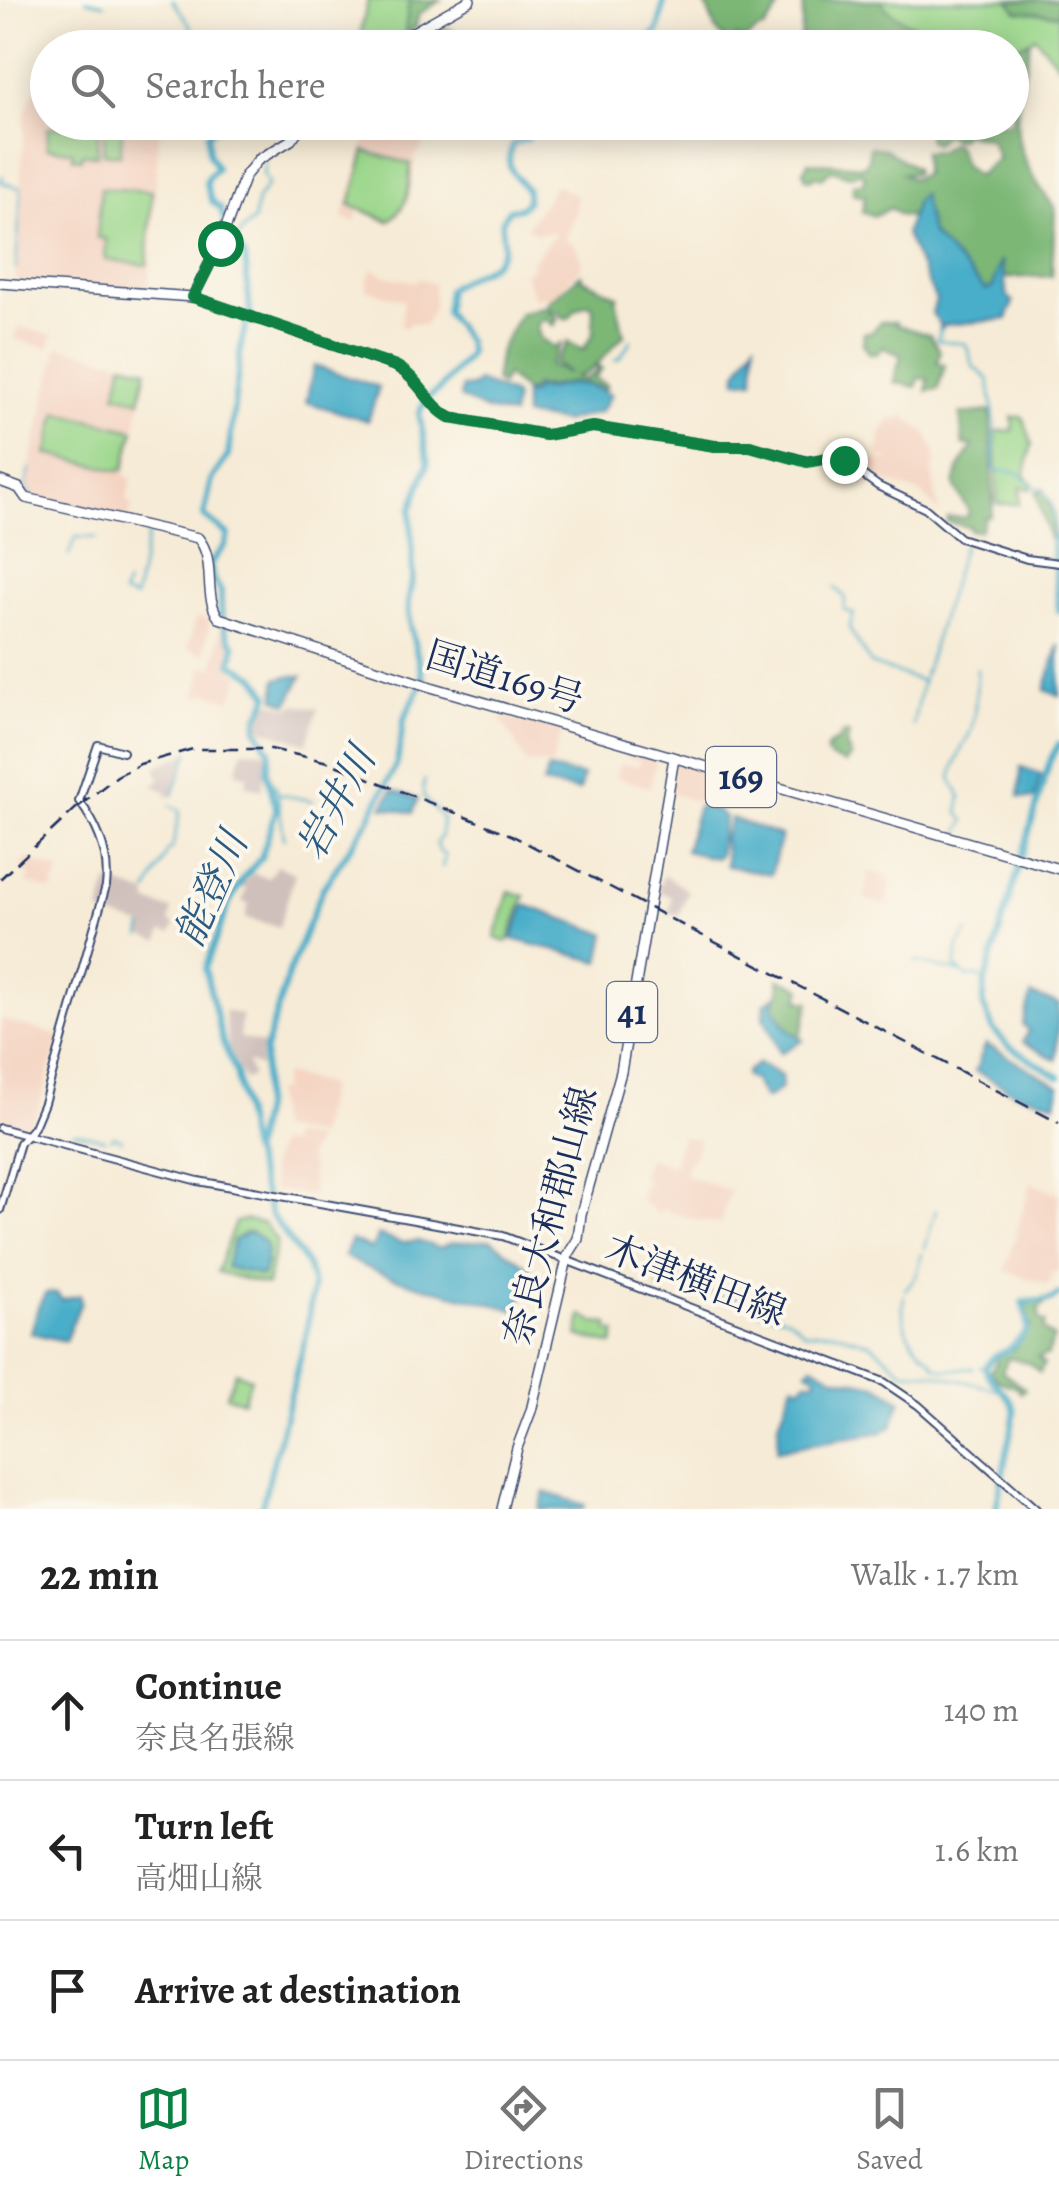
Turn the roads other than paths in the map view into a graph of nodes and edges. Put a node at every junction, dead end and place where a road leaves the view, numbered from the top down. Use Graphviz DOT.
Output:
graph roads {
  1 [pos="470,0"];
  2 [pos="417,30"];
  3 [pos="291,140"];
  4 [pos="0,283"];
  5 [pos="193,297"];
  6 [pos="0,481"];
  7 [pos="1057,563"];
  8 [pos="123,752"];
  9 [pos="674,758"];
  10 [pos="1059,869"];
  11 [pos="0,1128"];
  12 [pos="26,1136"];
  13 [pos="0,1210"];
  14 [pos="567,1260"];
  15 [pos="502,1509"];
  16 [pos="1036,1509"];
  1 -- 2 [label="main road"];
  3 -- 5 [label="main road"];
  4 -- 5 [label="main road"];
  5 -- 7 [label="main road"];
  6 -- 9 [label="main road, 国道169号 / 169"];
  8 -- 12 [label="main road"];
  9 -- 10 [label="main road, 国道169号 / 169"];
  9 -- 14 [label="main road, 奈良大和郡山線 / 41"];
  11 -- 12 [label="main road, 木津横田線"];
  12 -- 13 [label="main road"];
  12 -- 14 [label="main road, 木津横田線"];
  14 -- 15 [label="main road, 奈良大和郡山線 / 41"];
  14 -- 16 [label="main road, 木津横田線"];
}
